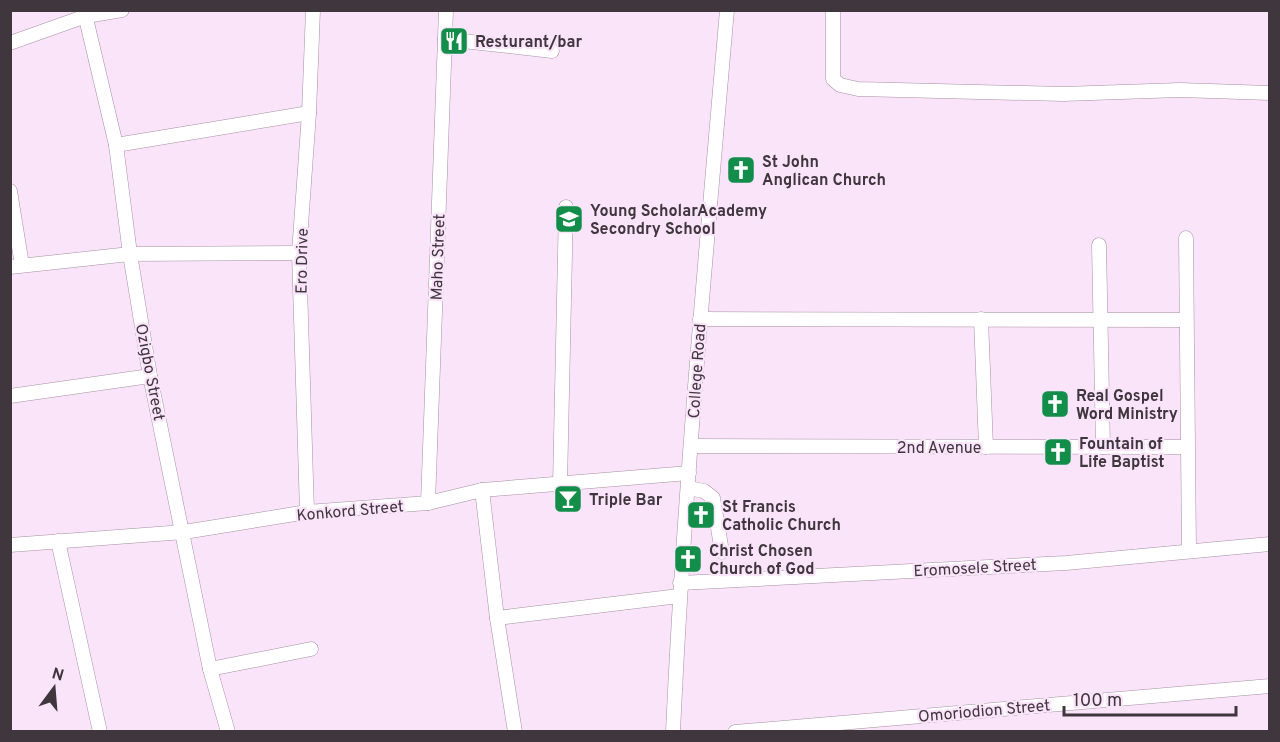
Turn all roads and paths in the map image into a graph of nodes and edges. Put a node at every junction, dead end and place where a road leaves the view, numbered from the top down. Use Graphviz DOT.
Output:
graph roads {
  1 [pos="122,10"];
  2 [pos="313,10"];
  3 [pos="446,10"];
  4 [pos="727,10"];
  5 [pos="833,10"];
  6 [pos="85,13"];
  7 [pos="445,39"];
  8 [pos="10,43"];
  9 [pos="552,51"];
  10 [pos="1269,93"];
  11 [pos="309,113"];
  12 [pos="116,145"];
  13 [pos="10,191"];
  14 [pos="566,207"];
  15 [pos="1186,238"];
  16 [pos="1099,245"];
  17 [pos="130,254"];
  18 [pos="299,254"];
  19 [pos="16,266"];
  20 [pos="699,319"];
  21 [pos="981,319"];
  22 [pos="1101,320"];
  23 [pos="1186,320"];
  24 [pos="150,375"];
  25 [pos="10,396"];
  26 [pos="691,446"];
  27 [pos="986,447"];
  28 [pos="1103,447"];
  29 [pos="1186,447"];
  30 [pos="689,473"];
  31 [pos="560,485"];
  32 [pos="688,488"];
  33 [pos="482,490"];
  34 [pos="428,503"];
  35 [pos="307,512"];
  36 [pos="184,532"];
  37 [pos="58,542"];
  38 [pos="1269,543"];
  39 [pos="10,545"];
  40 [pos="1189,551"];
  41 [pos="722,552"];
  42 [pos="680,589"];
  43 [pos="497,618"];
  44 [pos="311,649"];
  45 [pos="210,669"];
  46 [pos="1269,686"];
  47 [pos="100,732"];
  48 [pos="228,732"];
  49 [pos="515,732"];
  50 [pos="673,732"];
  51 [pos="735,732"];
  1 -- 6 [label="street"];
  2 -- 11 [label="street, Ero Drive"];
  3 -- 7 [label="street, Maho Street"];
  4 -- 20 [label="street, College Road"];
  5 -- 10 [label="street"];
  6 -- 8 [label="street"];
  6 -- 12 [label="street, Ozigbo Street"];
  7 -- 9 [label="street"];
  7 -- 34 [label="street, Maho Street"];
  11 -- 12 [label="street"];
  11 -- 18 [label="street, Ero Drive"];
  12 -- 17 [label="street, Ozigbo Street"];
  13 -- 19 [label="street"];
  14 -- 31 [label="street"];
  15 -- 23 [label="street"];
  16 -- 22 [label="street"];
  17 -- 18 [label="street"];
  17 -- 19 [label="street"];
  17 -- 24 [label="street, Ozigbo Street"];
  18 -- 35 [label="street, Ero Drive"];
  20 -- 21 [label="street"];
  20 -- 26 [label="street, College Road"];
  21 -- 22 [label="street"];
  21 -- 27 [label="street"];
  22 -- 23 [label="street"];
  22 -- 28 [label="street"];
  23 -- 29 [label="street"];
  24 -- 25 [label="street"];
  24 -- 36 [label="street, Ozigbo Street"];
  26 -- 27 [label="street, 2nd Avenue"];
  26 -- 30 [label="street, College Road"];
  27 -- 28 [label="street, 2nd Avenue"];
  28 -- 29 [label="street, 2nd Avenue"];
  29 -- 40 [label="street"];
  30 -- 31 [label="street, Konkord Street"];
  30 -- 32 [label="street, College Road"];
  31 -- 33 [label="street, Konkord Street"];
  32 -- 41 [label="street"];
  32 -- 42 [label="street, College Road"];
  33 -- 34 [label="street, Konkord Street"];
  33 -- 43 [label="street"];
  34 -- 35 [label="street, Konkord Street"];
  35 -- 36 [label="street, Konkord Street"];
  36 -- 37 [label="street, Konkord Street"];
  36 -- 45 [label="street, Ozigbo Street"];
  37 -- 39 [label="street, Konkord Street"];
  37 -- 47 [label="street"];
  38 -- 40 [label="street, Eromosele Street"];
  40 -- 42 [label="street, Eromosele Street"];
  42 -- 43 [label="street, Eromosele Street"];
  42 -- 50 [label="street, College Road"];
  43 -- 49 [label="street"];
  44 -- 45 [label="street"];
  45 -- 48 [label="street, Ozigbo Street"];
  46 -- 51 [label="street, Omoriodion Street"];
}
